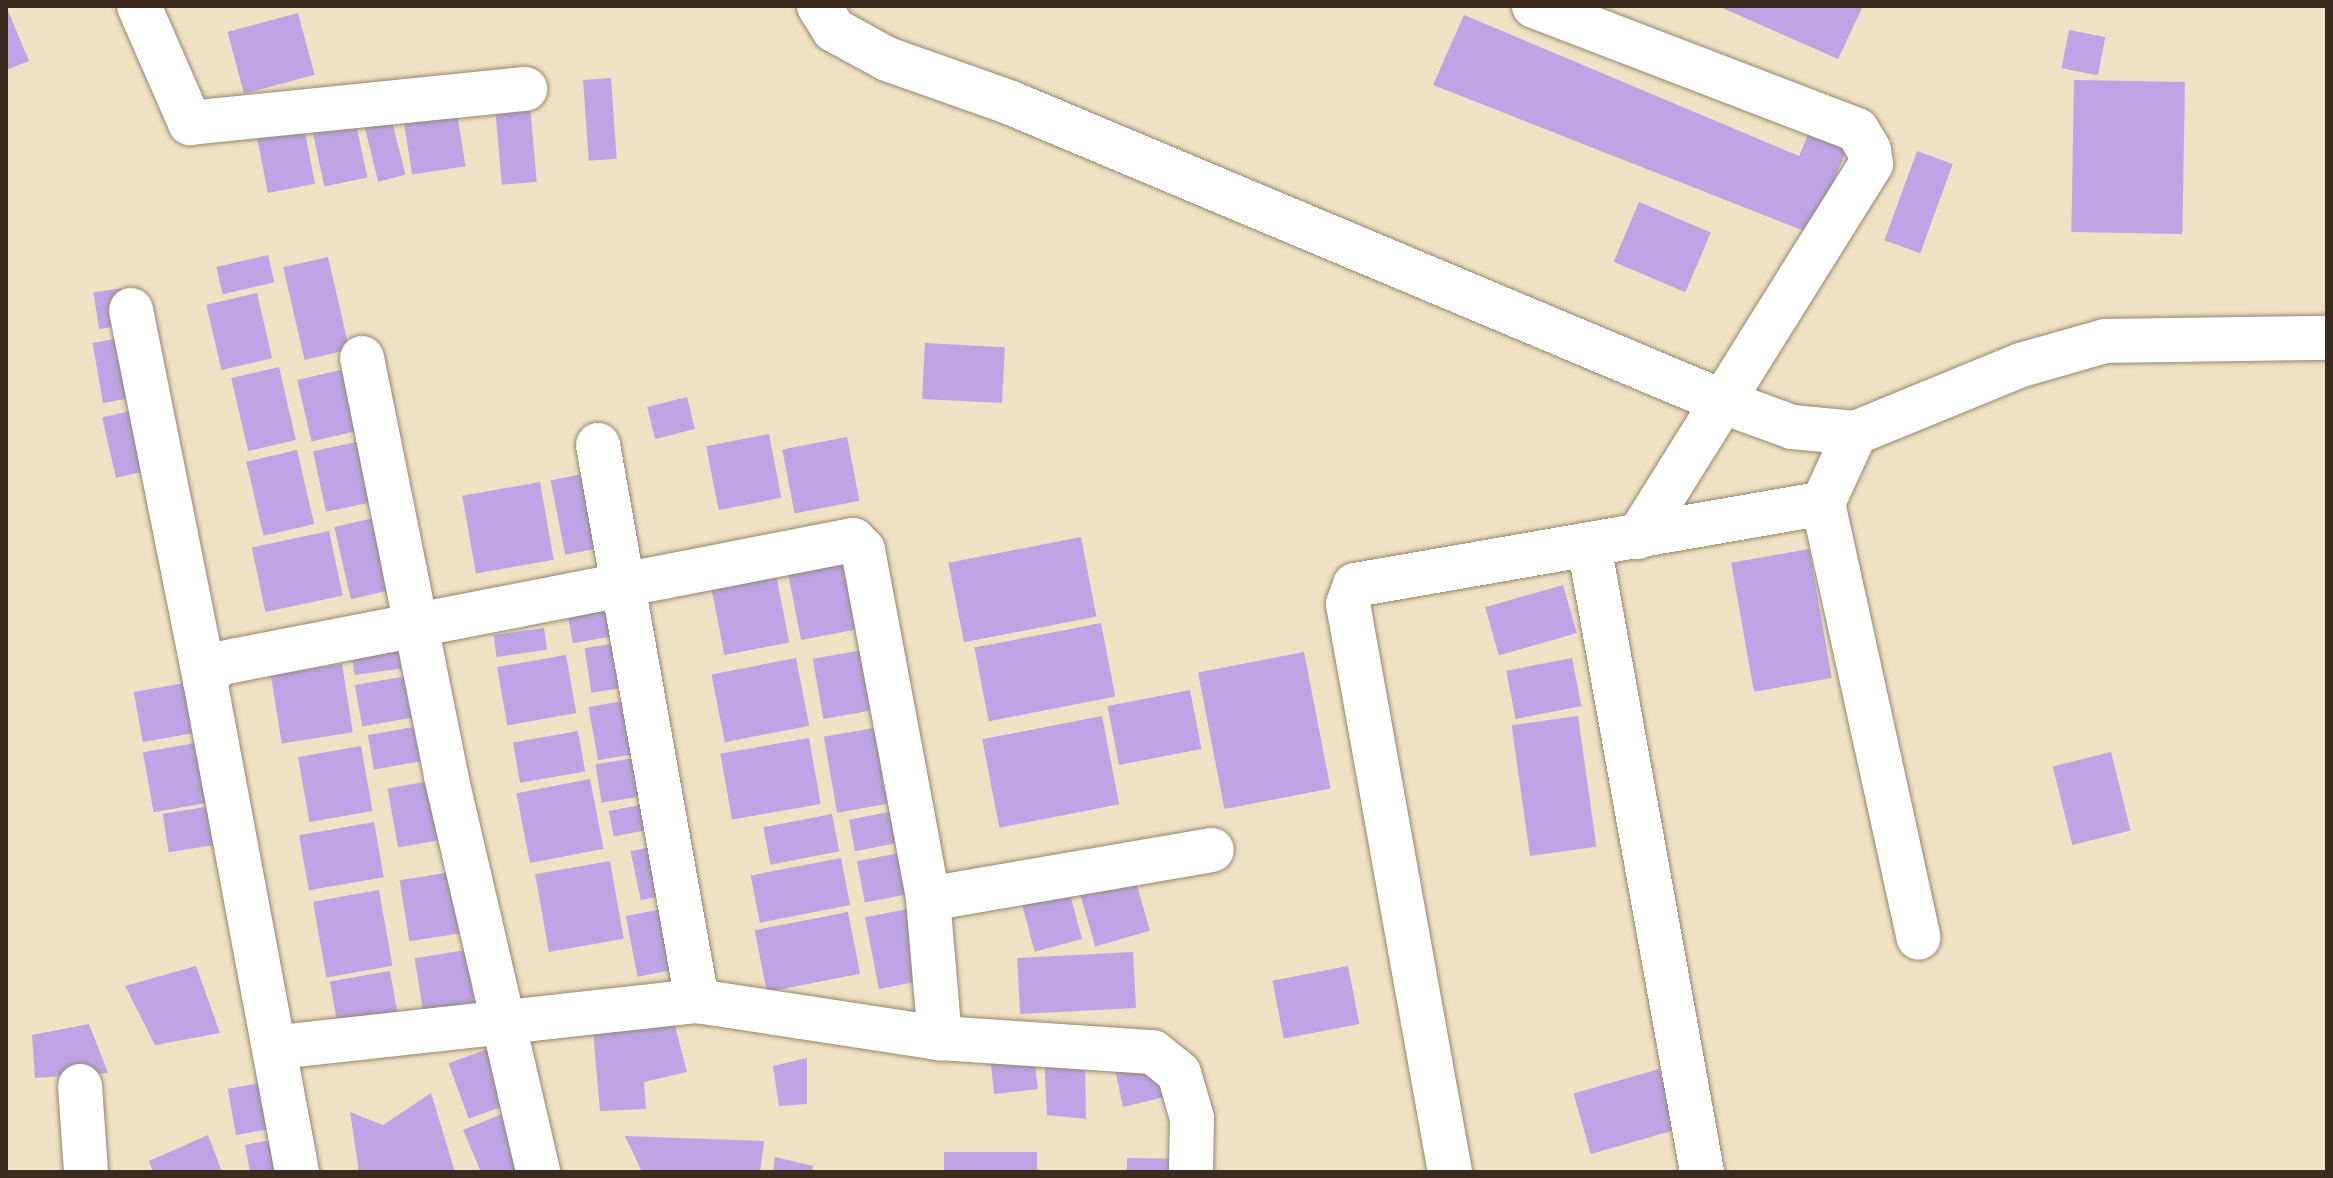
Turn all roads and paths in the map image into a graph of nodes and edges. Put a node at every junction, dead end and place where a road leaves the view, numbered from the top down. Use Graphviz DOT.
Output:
graph roads {
  1 [pos="139,6"];
  2 [pos="819,6"];
  3 [pos="1534,6"];
  4 [pos="525,89"];
  5 [pos="131,310"];
  6 [pos="2327,338"];
  7 [pos="362,358"];
  8 [pos="1721,401"];
  9 [pos="1855,433"];
  10 [pos="598,445"];
  11 [pos="1823,503"];
  12 [pos="1638,537"];
  13 [pos="1589,545"];
  14 [pos="629,587"];
  15 [pos="415,629"];
  16 [pos="205,681"];
  17 [pos="1212,850"];
  18 [pos="928,899"];
  19 [pos="1919,938"];
  20 [pos="697,1001"];
  21 [pos="503,1020"];
  22 [pos="940,1038"];
  23 [pos="279,1047"];
  24 [pos="80,1086"];
  25 [pos="86,1172"];
  26 [pos="297,1172"];
  27 [pos="538,1172"];
  28 [pos="1191,1172"];
  29 [pos="1450,1172"];
  30 [pos="1702,1172"];
  1 -- 4 [label="street"];
  2 -- 8 [label="street"];
  3 -- 8 [label="street"];
  5 -- 16 [label="street"];
  6 -- 9 [label="street"];
  7 -- 15 [label="street"];
  8 -- 9 [label="street"];
  8 -- 12 [label="street"];
  9 -- 11 [label="street"];
  10 -- 14 [label="street"];
  11 -- 12 [label="street"];
  11 -- 19 [label="street"];
  12 -- 13 [label="street"];
  13 -- 29 [label="street"];
  13 -- 30 [label="street"];
  14 -- 15 [label="street"];
  14 -- 18 [label="street"];
  14 -- 20 [label="street"];
  15 -- 16 [label="street"];
  15 -- 21 [label="street"];
  16 -- 23 [label="street"];
  17 -- 18 [label="street"];
  18 -- 22 [label="street"];
  20 -- 21 [label="street"];
  20 -- 22 [label="street"];
  21 -- 23 [label="street"];
  21 -- 27 [label="street"];
  22 -- 28 [label="street"];
  23 -- 26 [label="street"];
  24 -- 25 [label="street"];
}
